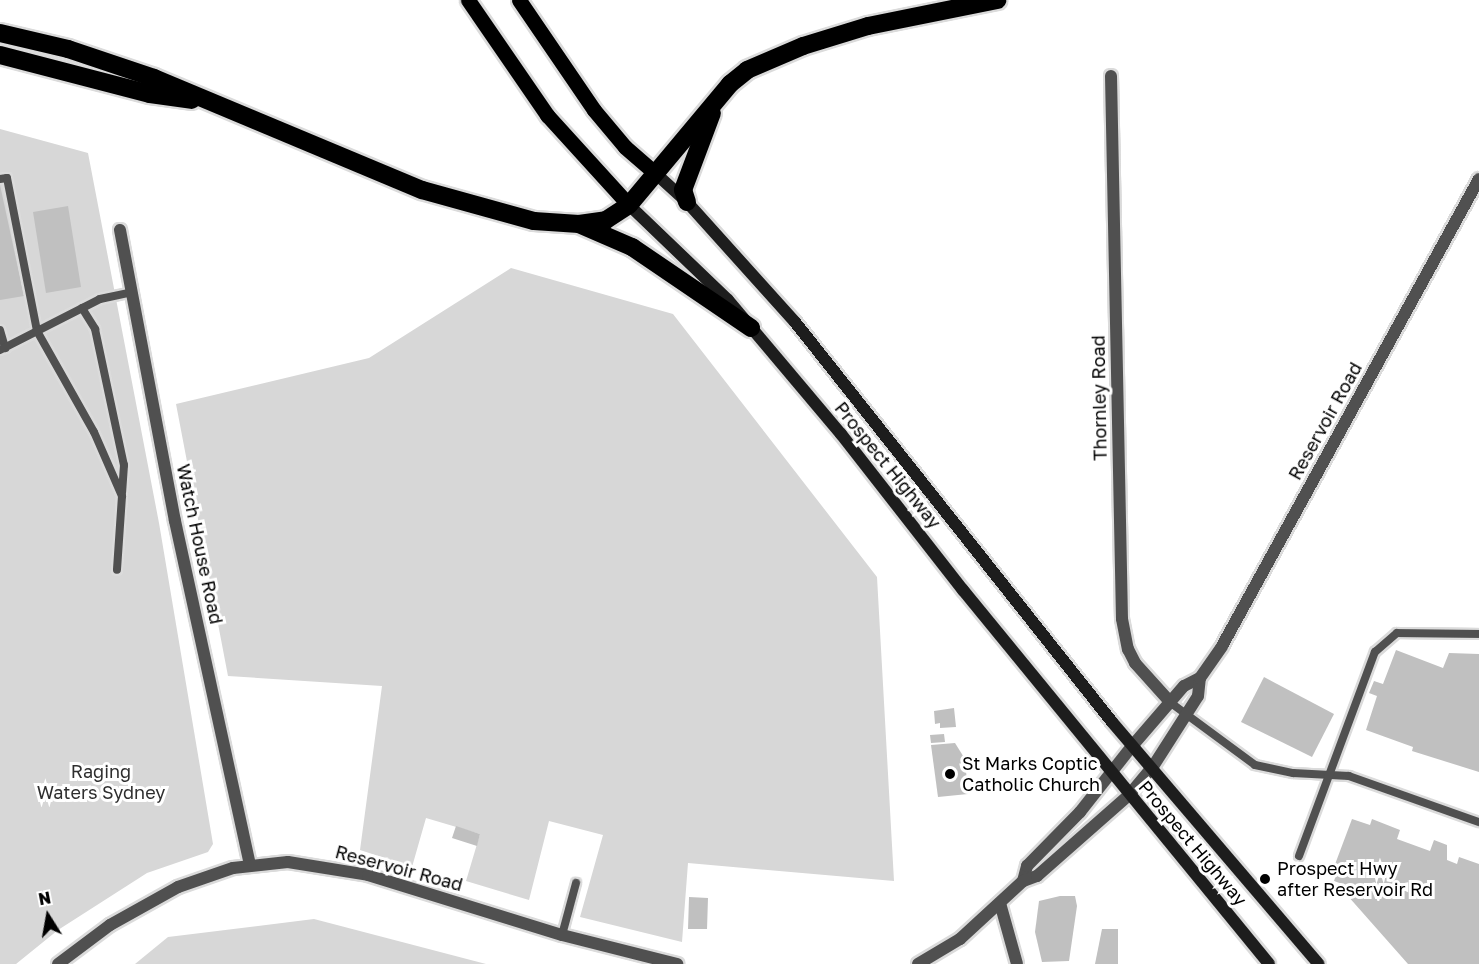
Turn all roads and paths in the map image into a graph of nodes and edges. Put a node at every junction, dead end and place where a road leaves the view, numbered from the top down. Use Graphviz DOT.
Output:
graph roads {
  1 [pos="468,0"];
  2 [pos="997,0"];
  3 [pos="521,3"];
  4 [pos="0,33"];
  5 [pos="0,55"];
  6 [pos="1111,76"];
  7 [pos="715,103"];
  8 [pos="220,104"];
  9 [pos="654,172"];
  10 [pos="0,179"];
  11 [pos="1479,179"];
  12 [pos="687,202"];
  13 [pos="629,205"];
  14 [pos="579,224"];
  15 [pos="120,230"];
  16 [pos="132,292"];
  17 [pos="82,308"];
  18 [pos="751,328"];
  19 [pos="0,330"];
  20 [pos="37,331"];
  21 [pos="3,349"];
  22 [pos="122,496"];
  23 [pos="117,570"];
  24 [pos="1479,634"];
  25 [pos="1200,678"];
  26 [pos="1171,703"];
  27 [pos="1186,715"];
  28 [pos="1133,745"];
  29 [pos="1152,768"];
  30 [pos="1111,773"];
  31 [pos="1331,775"];
  32 [pos="1129,795"];
  33 [pos="1479,822"];
  34 [pos="1299,856"];
  35 [pos="250,865"];
  36 [pos="1023,881"];
  37 [pos="576,883"];
  38 [pos="1000,903"];
  39 [pos="562,935"];
  40 [pos="58,964"];
  41 [pos="677,964"];
  42 [pos="918,964"];
  43 [pos="1017,964"];
  44 [pos="1269,964"];
  45 [pos="1319,964"];
  1 -- 13 [label="main road, Prospect Highway"];
  2 -- 7 [label="highway"];
  3 -- 9 [label="main road, Prospect Highway"];
  4 -- 8 [label="highway"];
  5 -- 8 [label="highway"];
  6 -- 26 [label="street, Thornley Road"];
  7 -- 9 [label="highway"];
  7 -- 12 [label="highway"];
  8 -- 14 [label="highway"];
  9 -- 12 [label="main road, Prospect Highway"];
  9 -- 13 [label="highway"];
  10 -- 20 [label="lane"];
  11 -- 25 [label="street, Reservoir Road"];
  12 -- 28 [label="main road, Prospect Highway"];
  13 -- 14 [label="highway"];
  13 -- 18 [label="main road, Prospect Highway"];
  14 -- 18 [label="highway"];
  15 -- 16 [label="street, Watch House Road"];
  16 -- 17 [label="lane"];
  16 -- 35 [label="street, Watch House Road"];
  17 -- 20 [label="lane"];
  17 -- 22 [label="lane"];
  18 -- 30 [label="main road, Prospect Highway"];
  19 -- 21 [label="lane"];
  20 -- 21 [label="lane"];
  20 -- 22 [label="lane"];
  22 -- 23 [label="lane"];
  24 -- 31 [label="lane"];
  25 -- 26 [label="street, Reservoir Road"];
  25 -- 27 [label="street, Reservoir Road"];
  26 -- 27 [label="lane"];
  26 -- 28 [label="street, Reservoir Road"];
  27 -- 29 [label="street, Reservoir Road"];
  27 -- 31 [label="lane"];
  28 -- 29 [label="main road, Prospect Highway"];
  28 -- 30 [label="street, Reservoir Road"];
  29 -- 32 [label="street, Reservoir Road"];
  29 -- 45 [label="main road, Prospect Highway"];
  30 -- 32 [label="main road, Prospect Highway"];
  30 -- 36 [label="street, Reservoir Road"];
  31 -- 33 [label="lane"];
  31 -- 34 [label="lane"];
  32 -- 36 [label="street, Reservoir Road"];
  32 -- 44 [label="main road, Prospect Highway"];
  35 -- 39 [label="street, Reservoir Road"];
  35 -- 40 [label="street, Reservoir Road"];
  36 -- 38 [label="street, Reservoir Road"];
  37 -- 39 [label="lane"];
  38 -- 42 [label="street, Reservoir Road"];
  38 -- 43 [label="street"];
  39 -- 41 [label="street, Reservoir Road"];
}
